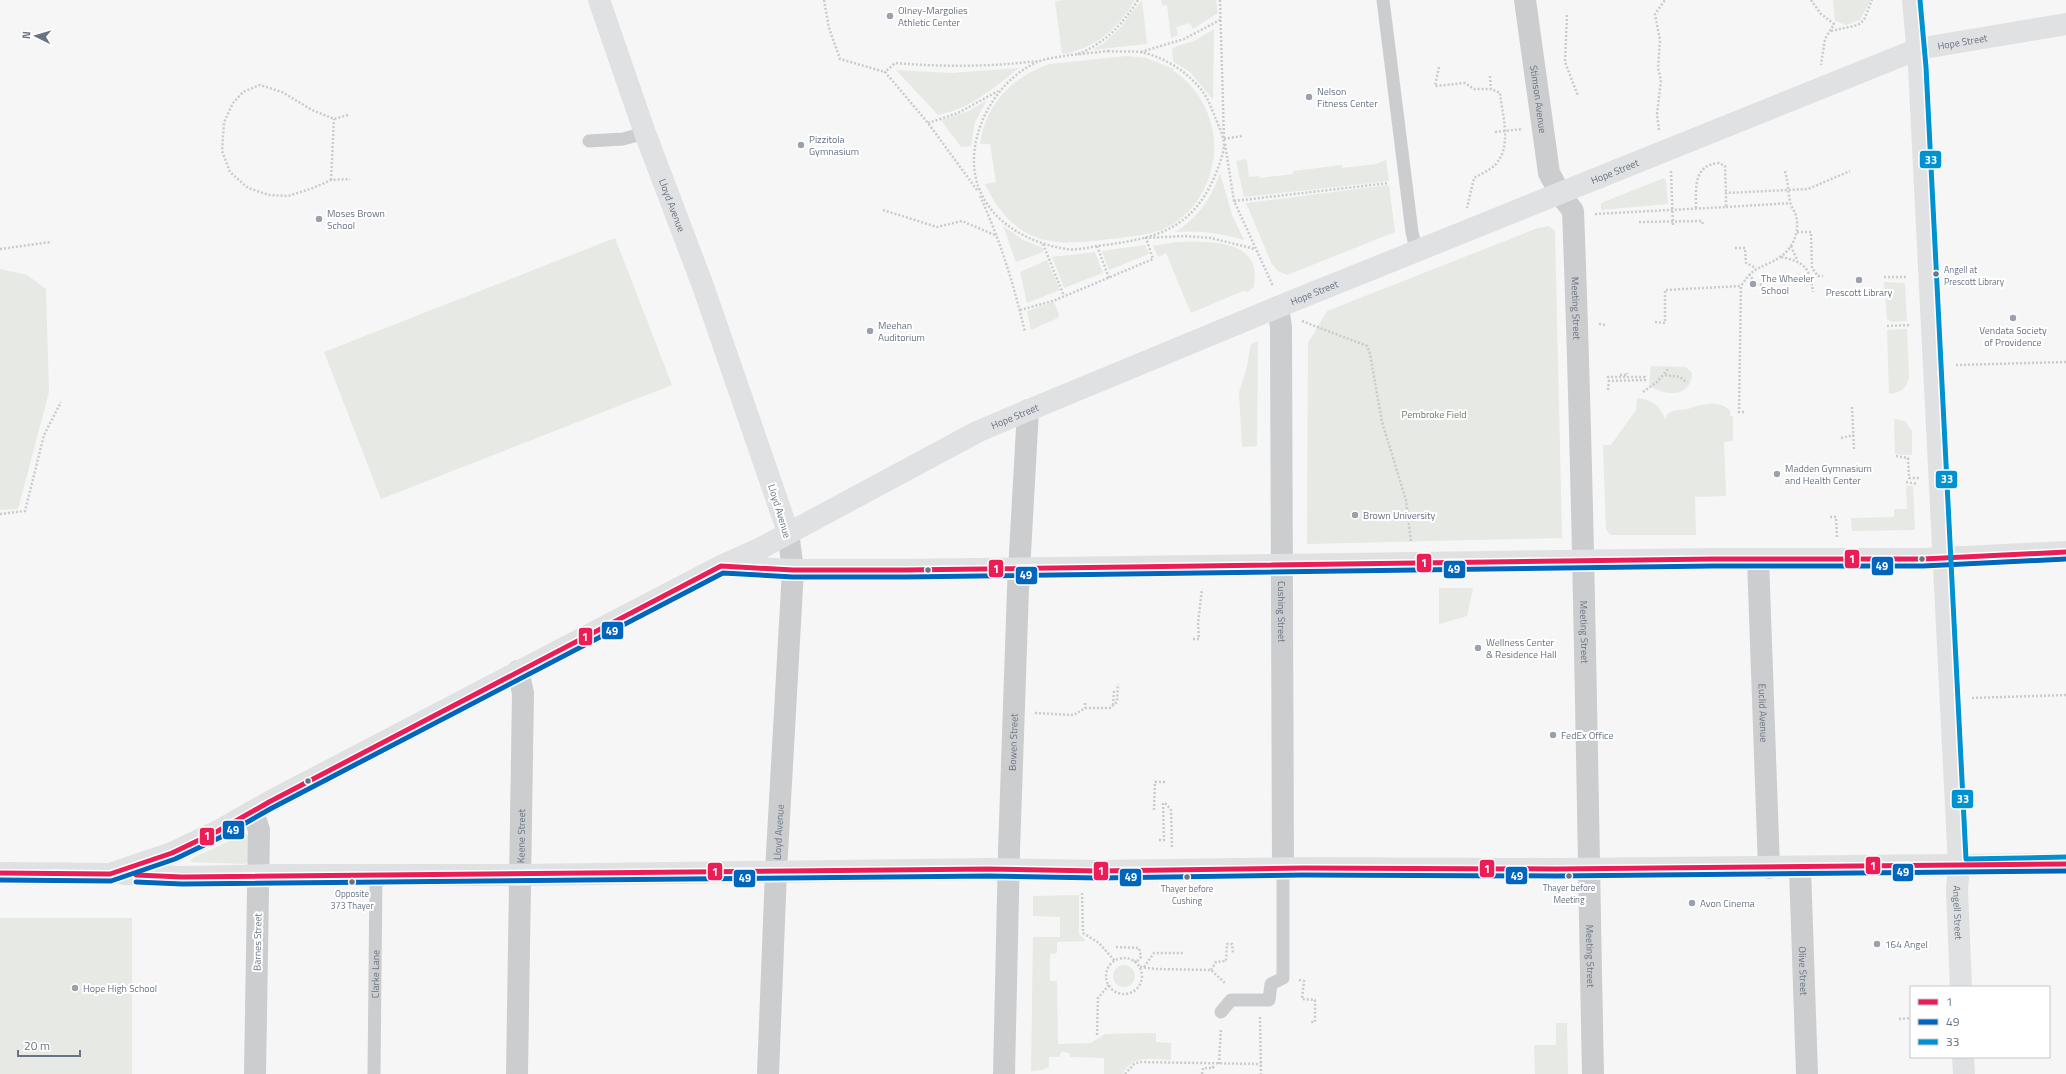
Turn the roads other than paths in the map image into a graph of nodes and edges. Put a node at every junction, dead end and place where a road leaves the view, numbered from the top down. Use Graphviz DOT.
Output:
graph roads {
  1 [pos="600,0"];
  2 [pos="1383,0"];
  3 [pos="1525,0"];
  4 [pos="1913,0"];
  5 [pos="2066,24"];
  6 [pos="1918,49"];
  7 [pos="645,133"];
  8 [pos="589,141"];
  9 [pos="1561,194"];
  10 [pos="1417,253"];
  11 [pos="1278,307"];
  12 [pos="1028,410"];
  13 [pos="788,532"];
  14 [pos="2066,552"];
  15 [pos="1944,558"];
  16 [pos="1758,559"];
  17 [pos="1584,561"];
  18 [pos="1281,564"];
  19 [pos="721,566"];
  20 [pos="1019,569"];
  21 [pos="793,570"];
  22 [pos="518,671"];
  23 [pos="253,812"];
  24 [pos="2066,864"];
  25 [pos="1960,866"];
  26 [pos="1769,868"];
  27 [pos="1800,868"];
  28 [pos="1009,869"];
  29 [pos="1284,869"];
  30 [pos="1588,869"];
  31 [pos="776,871"];
  32 [pos="0,873"];
  33 [pos="110,874"];
  34 [pos="257,875"];
  35 [pos="376,875"];
  36 [pos="520,875"];
  37 [pos="1961,986"];
  38 [pos="1221,1012"];
  39 [pos="1963,1058"];
  40 [pos="255,1074"];
  41 [pos="374,1074"];
  42 [pos="517,1074"];
  43 [pos="768,1074"];
  44 [pos="1004,1074"];
  45 [pos="1592,1074"];
  46 [pos="1807,1074"];
  47 [pos="1964,1074"];
  1 -- 7 [label="street, Lloyd Avenue"];
  2 -- 10 [label="lane"];
  3 -- 9 [label="street, Stimson Avenue"];
  4 -- 6 [label="street, Angell Street"];
  5 -- 6 [label="street, Hope Street"];
  6 -- 9 [label="street, Hope Street"];
  6 -- 15 [label="street, Angell Street"];
  7 -- 8 [label="lane"];
  7 -- 13 [label="street, Lloyd Avenue"];
  9 -- 10 [label="street, Hope Street"];
  9 -- 17 [label="street, Meeting Street"];
  10 -- 11 [label="street, Hope Street"];
  11 -- 12 [label="street, Hope Street"];
  11 -- 18 [label="street, Cushing Street"];
  12 -- 13 [label="street, Hope Street"];
  12 -- 20 [label="street, Bowen Street"];
  13 -- 19 [label="street, Hope Street"];
  13 -- 21 [label="street, Lloyd Avenue"];
  14 -- 15 [label="street"];
  15 -- 16 [label="street"];
  15 -- 25 [label="street, Angell Street"];
  16 -- 17 [label="street"];
  16 -- 26 [label="street, Euclid Avenue"];
  17 -- 18 [label="street"];
  17 -- 30 [label="street, Meeting Street"];
  18 -- 20 [label="street"];
  18 -- 29 [label="street, Cushing Street"];
  19 -- 21 [label="street"];
  19 -- 22 [label="street, Hope Street"];
  20 -- 21 [label="street"];
  20 -- 28 [label="street, Bowen Street"];
  21 -- 31 [label="street, Lloyd Avenue"];
  22 -- 23 [label="street, Hope Street"];
  22 -- 36 [label="street, Keene Street"];
  23 -- 33 [label="street, Hope Street"];
  23 -- 34 [label="street, Barnes Street"];
  24 -- 25 [label="street"];
  25 -- 27 [label="street"];
  25 -- 37 [label="street, Angell Street"];
  26 -- 27 [label="street"];
  26 -- 30 [label="street"];
  27 -- 46 [label="street, Olive Street"];
  28 -- 29 [label="street"];
  28 -- 31 [label="street"];
  28 -- 44 [label="street, Bowen Street"];
  29 -- 30 [label="street"];
  29 -- 38 [label="lane"];
  30 -- 45 [label="street, Meeting Street"];
  31 -- 36 [label="street"];
  31 -- 43 [label="street, Lloyd Avenue"];
  32 -- 33 [label="street, Hope Street"];
  33 -- 34 [label="street"];
  34 -- 35 [label="street"];
  34 -- 40 [label="street, Barnes Street"];
  35 -- 36 [label="street"];
  35 -- 41 [label="lane, Clarke Lane"];
  36 -- 42 [label="street, Keene Street"];
  39 -- 47 [label="street"];
}
